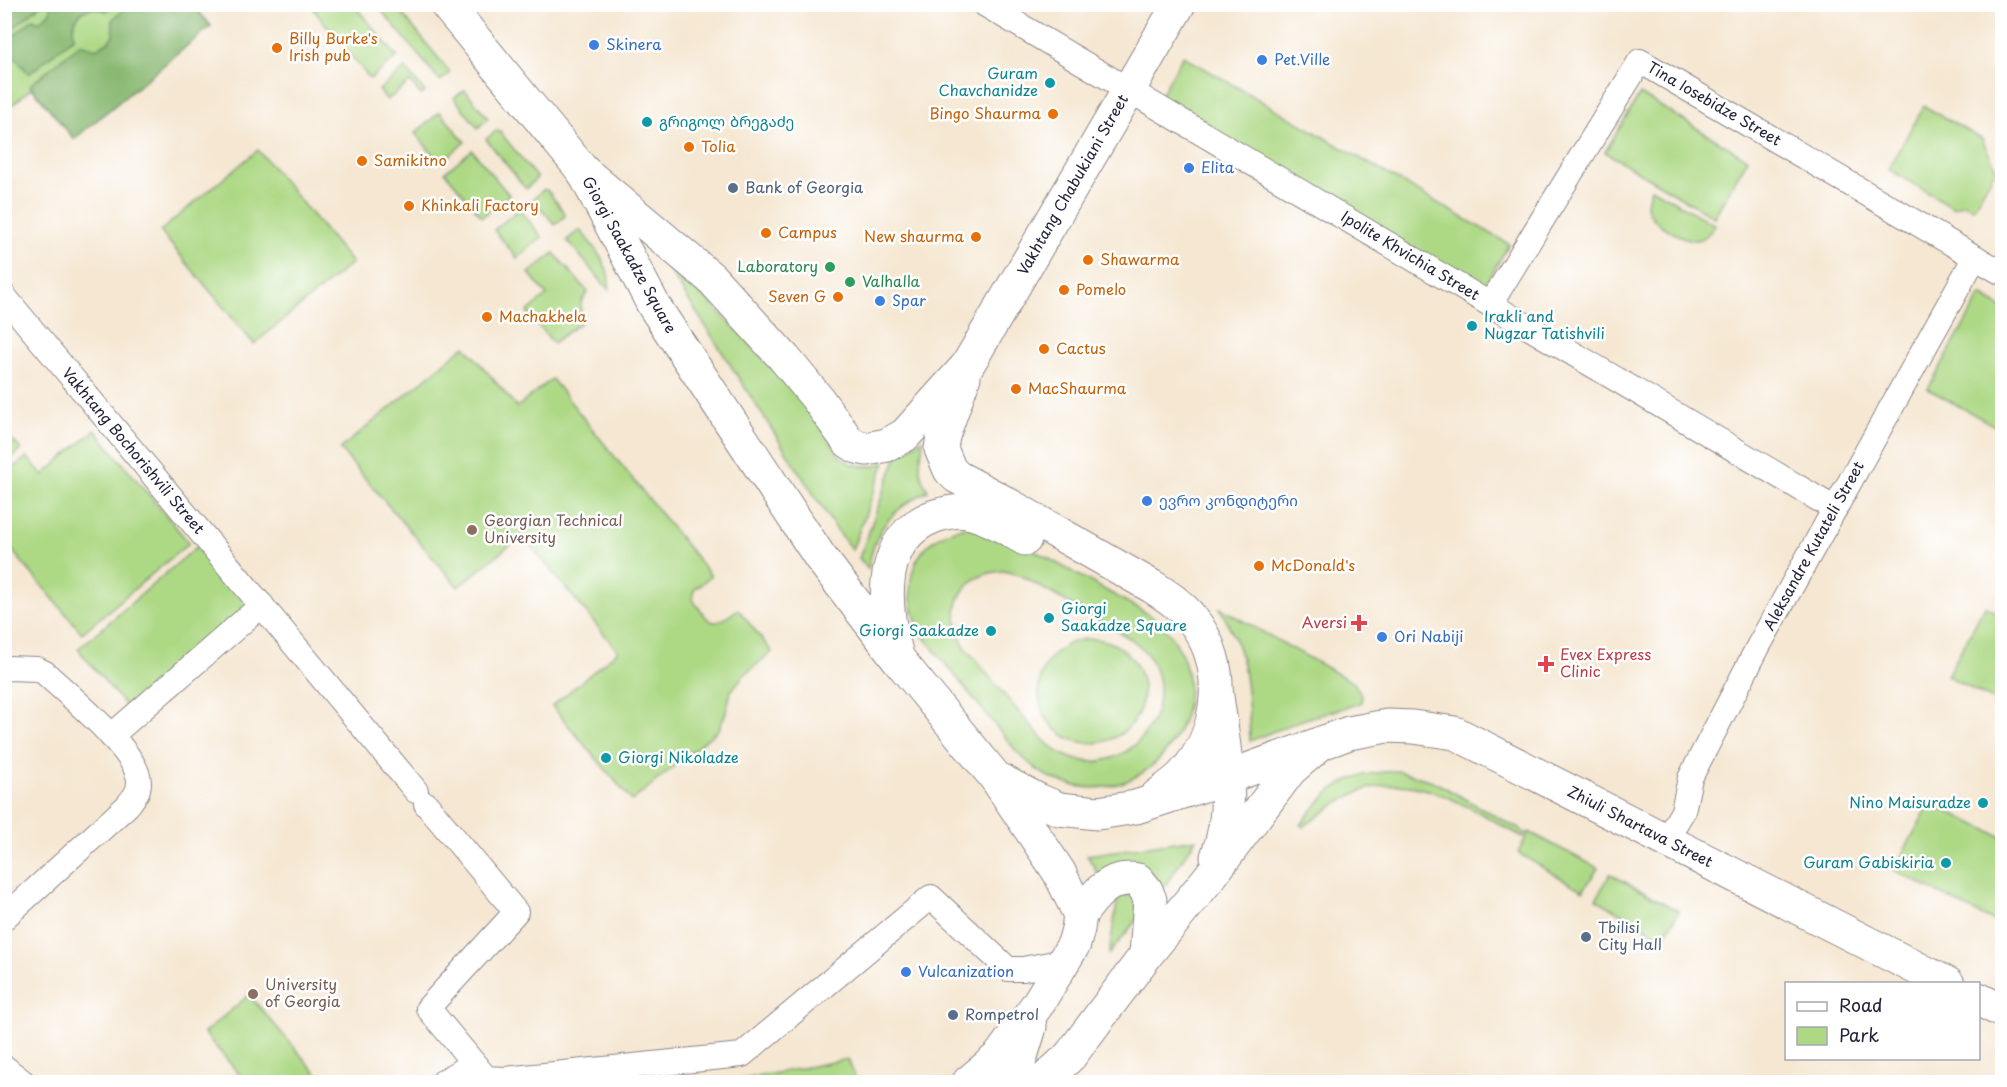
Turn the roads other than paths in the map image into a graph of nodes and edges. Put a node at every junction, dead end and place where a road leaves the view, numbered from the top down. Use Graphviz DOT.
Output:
graph roads {
  1 [pos="446,4"];
  2 [pos="984,4"];
  3 [pos="1179,4"];
  4 [pos="1129,90"];
  5 [pos="583,171"];
  6 [pos="1975,257"];
  7 [pos="2002,273"];
  8 [pos="4,296"];
  9 [pos="1491,303"];
  10 [pos="967,366"];
  11 [pos="1835,509"];
  12 [pos="1132,574"];
  13 [pos="262,605"];
  14 [pos="898,660"];
  15 [pos="4,669"];
  16 [pos="1217,696"];
  17 [pos="111,736"];
  18 [pos="1321,743"];
  19 [pos="1228,777"];
  20 [pos="996,778"];
  21 [pos="1151,801"];
  22 [pos="1666,840"];
  23 [pos="1209,878"];
  24 [pos="1080,915"];
  25 [pos="4,918"];
  26 [pos="1146,955"];
  27 [pos="1065,961"];
  28 [pos="1944,982"];
  29 [pos="1980,1000"];
  30 [pos="1037,1005"];
  31 [pos="2002,1011"];
  32 [pos="473,1064"];
  33 [pos="4,1067"];
  34 [pos="1067,1069"];
  35 [pos="24,1083"];
  36 [pos="443,1083"];
  37 [pos="969,1083"];
  38 [pos="1018,1083"];
  39 [pos="1042,1083"];
  1 -- 5 [label="main road"];
  2 -- 4 [label="street, Ipolite Khvichia Street"];
  3 -- 4 [label="main road, Vakhtang Chabukiani Street"];
  4 -- 9 [label="street, Ipolite Khvichia Street"];
  4 -- 10 [label="main road, Vakhtang Chabukiani Street"];
  5 -- 10 [label="main road, Giorgi Saakadze Square"];
  5 -- 14 [label="main road, Giorgi Saakadze Square"];
  6 -- 7 [label="street, Tina Iosebidze Street"];
  6 -- 9 [label="street, Tina Iosebidze Street"];
  6 -- 11 [label="street, Aleksandre Kutateli Street"];
  8 -- 13 [label="street, Vakhtang Bochorishvili Street"];
  9 -- 11 [label="street, Ipolite Khvichia Street"];
  10 -- 12 [label="main road, Giorgi Saakadze Square"];
  11 -- 22 [label="street, Aleksandre Kutateli Street"];
  12 -- 14 [label="main road"];
  12 -- 16 [label="main road, Giorgi Saakadze Square"];
  13 -- 17 [label="street"];
  13 -- 32 [label="street, Vakhtang Bochorishvili Street"];
  14 -- 20 [label="main road, Giorgi Saakadze Square"];
  15 -- 17 [label="street"];
  16 -- 19 [label="main road, Giorgi Saakadze Square"];
  16 -- 21 [label="main road, Giorgi Saakadze Square"];
  17 -- 25 [label="street"];
  18 -- 19 [label="main road, Giorgi Saakadze Square"];
  18 -- 22 [label="main road, Zhiuli Shartava Street"];
  18 -- 23 [label="main road, Giorgi Saakadze Square"];
  19 -- 21 [label="main road, Giorgi Saakadze Square"];
  19 -- 23 [label="main road, Giorgi Saakadze Square"];
  20 -- 21 [label="main road, Giorgi Saakadze Square"];
  20 -- 24 [label="main road, Giorgi Saakadze Square"];
  22 -- 28 [label="main road, Zhiuli Shartava Street"];
  23 -- 26 [label="main road, Giorgi Saakadze Square"];
  24 -- 26 [label="main road"];
  24 -- 27 [label="main road"];
  26 -- 34 [label="main road, Giorgi Saakadze Square"];
  27 -- 30 [label="main road"];
  27 -- 32 [label="street"];
  29 -- 31 [label="main road"];
  30 -- 37 [label="main road"];
  30 -- 38 [label="main road"];
  32 -- 36 [label="street"];
  33 -- 35 [label="street"];
  34 -- 39 [label="main road, Giorgi Saakadze Square"];
}
